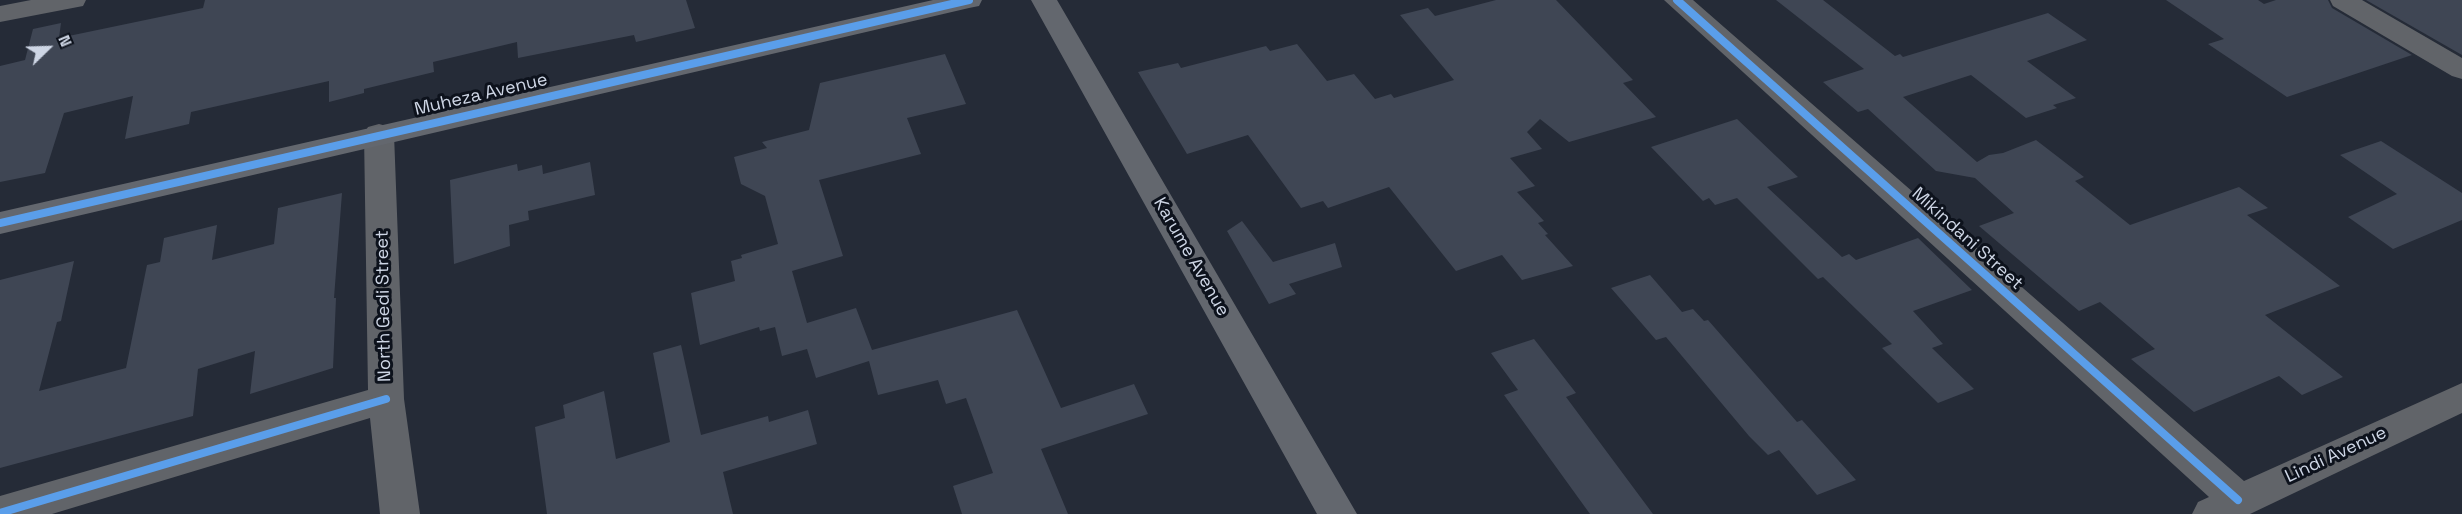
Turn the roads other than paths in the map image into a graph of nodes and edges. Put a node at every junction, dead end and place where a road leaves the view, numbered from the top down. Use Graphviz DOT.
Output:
graph roads {
  1 [pos="73,0"];
  2 [pos="969,0"];
  3 [pos="1044,0"];
  4 [pos="1677,0"];
  5 [pos="2343,0"];
  6 [pos="0,15"];
  7 [pos="2462,70"];
  8 [pos="379,134"];
  9 [pos="0,223"];
  10 [pos="2462,397"];
  11 [pos="386,399"];
  12 [pos="2225,507"];
  13 [pos="0,513"];
  14 [pos="400,514"];
  15 [pos="1337,514"];
  1 -- 6 [label="street"];
  2 -- 8 [label="street, Muheza Avenue"];
  3 -- 15 [label="street, Karume Avenue"];
  4 -- 12 [label="street, Mikindani Street"];
  5 -- 7 [label="street"];
  8 -- 9 [label="street, Muheza Avenue"];
  8 -- 11 [label="street, North Gedi Street"];
  10 -- 12 [label="street, Lindi Avenue"];
  11 -- 13 [label="street"];
  11 -- 14 [label="street, North Gedi Street"];
}
